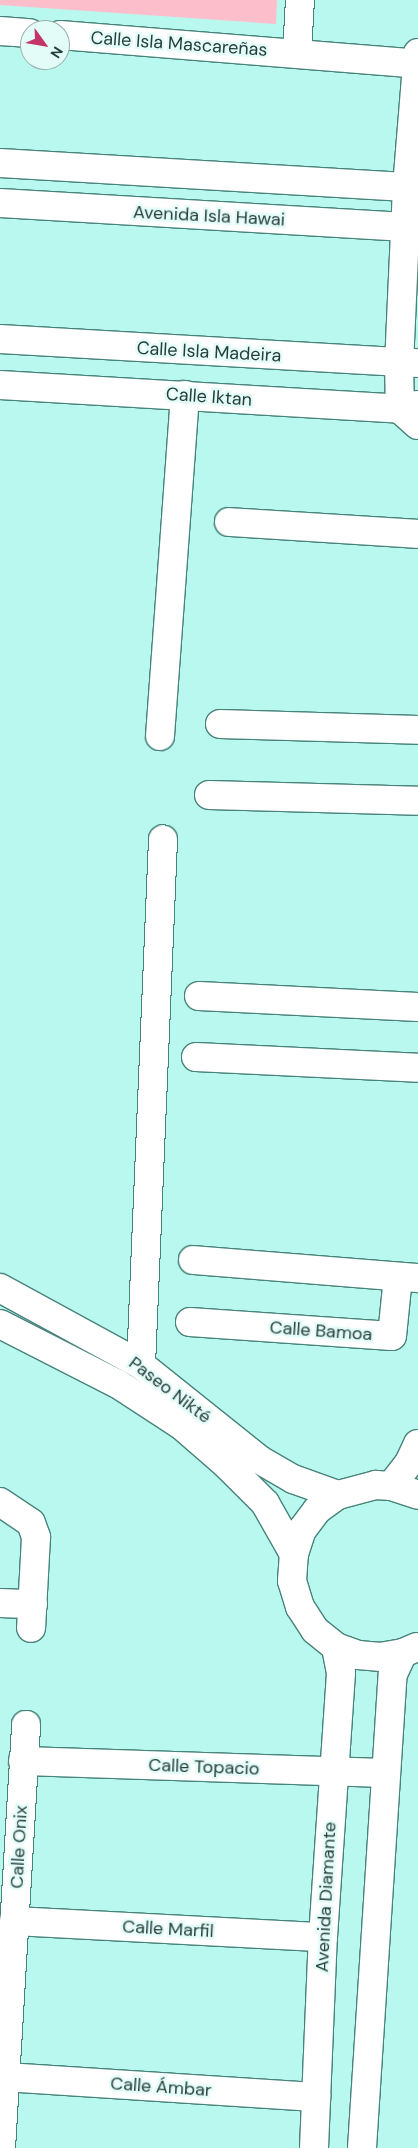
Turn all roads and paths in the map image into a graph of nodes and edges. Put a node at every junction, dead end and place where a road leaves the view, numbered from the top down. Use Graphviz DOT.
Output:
graph roads {
  1 [pos="300,0"];
  2 [pos="0,31"];
  3 [pos="20,32"];
  4 [pos="70,36"];
  5 [pos="297,53"];
  6 [pos="418,53"];
  7 [pos="418,64"];
  8 [pos="0,163"];
  9 [pos="412,188"];
  10 [pos="0,203"];
  11 [pos="412,228"];
  12 [pos="0,339"];
  13 [pos="409,363"];
  14 [pos="0,384"];
  15 [pos="184,395"];
  16 [pos="412,413"];
  17 [pos="229,522"];
  18 [pos="418,534"];
  19 [pos="220,724"];
  20 [pos="418,730"];
  21 [pos="160,736"];
  22 [pos="209,795"];
  23 [pos="418,801"];
  24 [pos="163,839"];
  25 [pos="199,996"];
  26 [pos="418,1007"];
  27 [pos="196,1057"];
  28 [pos="418,1068"];
  29 [pos="193,1260"];
  30 [pos="408,1278"];
  31 [pos="0,1288"];
  32 [pos="190,1322"];
  33 [pos="0,1324"];
  34 [pos="141,1365"];
  35 [pos="418,1444"];
  36 [pos="392,1486"];
  37 [pos="338,1495"];
  38 [pos="418,1495"];
  39 [pos="0,1502"];
  40 [pos="294,1554"];
  41 [pos="0,1603"];
  42 [pos="336,1647"];
  43 [pos="411,1650"];
  44 [pos="26,1725"];
  45 [pos="24,1761"];
  46 [pos="333,1771"];
  47 [pos="385,1772"];
  48 [pos="14,1921"];
  49 [pos="323,1938"];
  50 [pos="5,2077"];
  51 [pos="316,2097"];
  52 [pos="1,2148"];
  53 [pos="314,2148"];
  54 [pos="362,2148"];
  1 -- 5 [label="street"];
  2 -- 3 [label="street"];
  4 -- 5 [label="street, Calle Isla Mascareñas"];
  5 -- 7 [label="street, Calle Isla Mascareñas"];
  6 -- 7 [label="street"];
  7 -- 9 [label="street"];
  8 -- 9 [label="street"];
  9 -- 11 [label="street"];
  10 -- 11 [label="street, Avenida Isla Hawai"];
  11 -- 13 [label="street"];
  12 -- 13 [label="street, Calle Isla Madeira"];
  13 -- 16 [label="street"];
  14 -- 15 [label="street, Calle Iktan"];
  15 -- 16 [label="street, Calle Iktan"];
  15 -- 21 [label="street"];
  17 -- 18 [label="street"];
  19 -- 20 [label="street"];
  22 -- 23 [label="street"];
  24 -- 34 [label="street"];
  25 -- 26 [label="street"];
  27 -- 28 [label="street"];
  29 -- 30 [label="street, Calle Bamoa"];
  30 -- 32 [label="street, Calle Bamoa"];
  31 -- 34 [label="street, Paseo Nikté"];
  33 -- 40 [label="street, Paseo Nikté"];
  34 -- 37 [label="street, Paseo Nikté"];
  35 -- 36 [label="street"];
  36 -- 37 [label="street"];
  36 -- 38 [label="street"];
  37 -- 40 [label="street"];
  39 -- 41 [label="street"];
  40 -- 42 [label="street"];
  42 -- 43 [label="street"];
  42 -- 46 [label="street, Avenida Diamante"];
  43 -- 47 [label="street"];
  44 -- 45 [label="street, Calle Onix"];
  45 -- 46 [label="street, Calle Topacio"];
  45 -- 48 [label="street, Calle Onix"];
  46 -- 47 [label="street, Calle Topacio"];
  46 -- 49 [label="street, Avenida Diamante"];
  47 -- 54 [label="street"];
  48 -- 49 [label="street, Calle Marfil"];
  48 -- 50 [label="street, Calle Onix"];
  49 -- 51 [label="street, Avenida Diamante"];
  50 -- 51 [label="street, Calle Ámbar"];
  50 -- 52 [label="street, Calle Onix"];
  51 -- 53 [label="street, Avenida Diamante"];
}
